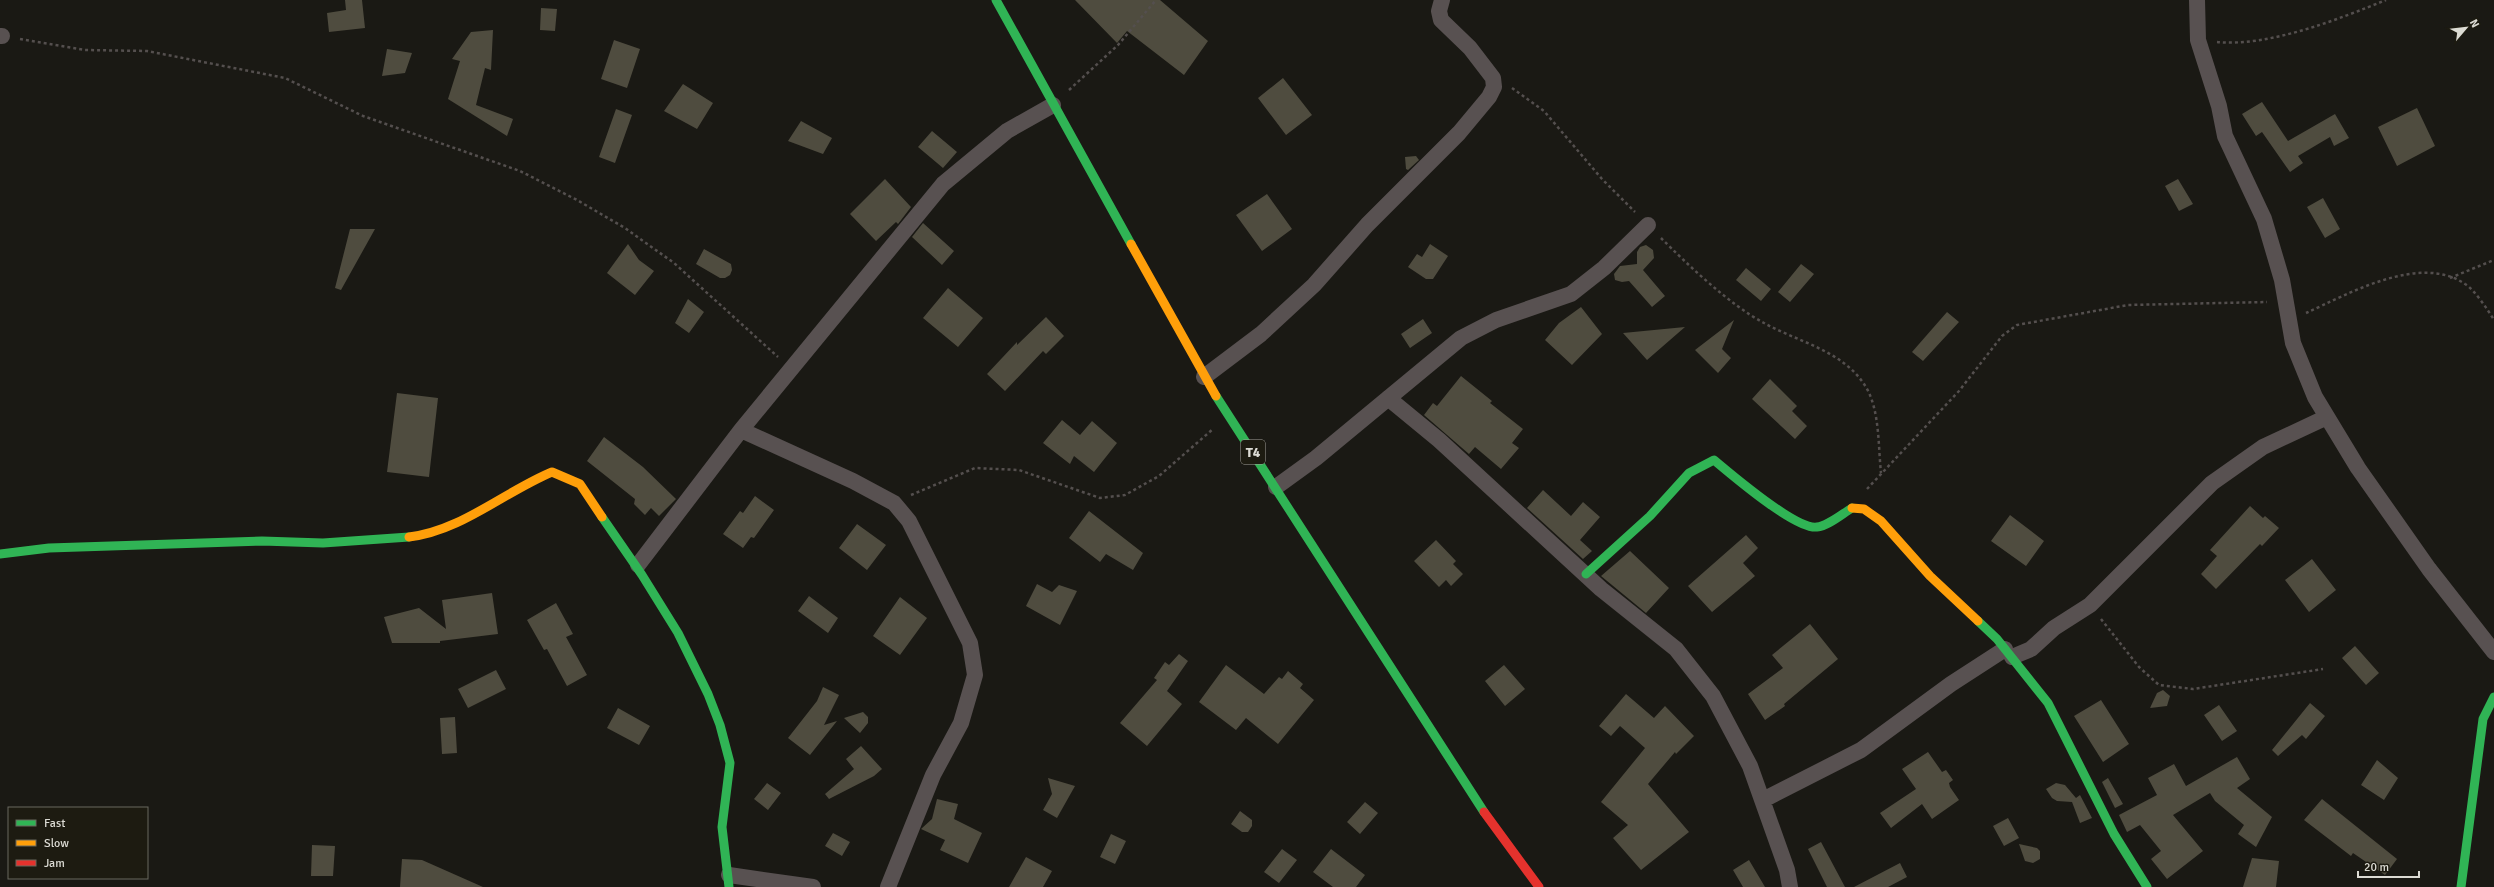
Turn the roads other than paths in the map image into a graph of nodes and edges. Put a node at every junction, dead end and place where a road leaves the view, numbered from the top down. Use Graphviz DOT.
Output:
graph roads {
  1 [pos="996,0"];
  2 [pos="1442,0"];
  3 [pos="2197,0"];
  4 [pos="1053,105"];
  5 [pos="1648,225"];
  6 [pos="1204,377"];
  7 [pos="1388,398"];
  8 [pos="2327,417"];
  9 [pos="741,430"];
  10 [pos="1276,487"];
  11 [pos="0,554"];
  12 [pos="638,565"];
  13 [pos="1586,574"];
  14 [pos="2494,652"];
  15 [pos="2008,653"];
  16 [pos="2494,697"];
  17 [pos="1762,800"];
  18 [pos="729,881"];
  19 [pos="813,887"];
  20 [pos="888,887"];
  21 [pos="1539,887"];
  22 [pos="1790,887"];
  23 [pos="2147,887"];
  24 [pos="2461,887"];
  1 -- 4 [label="main road, T4"];
  2 -- 6 [label="street"];
  3 -- 8 [label="street"];
  4 -- 6 [label="main road, T4"];
  4 -- 9 [label="street"];
  5 -- 7 [label="street"];
  6 -- 10 [label="main road, T4"];
  7 -- 10 [label="street"];
  7 -- 13 [label="street"];
  8 -- 14 [label="street"];
  8 -- 15 [label="street"];
  9 -- 12 [label="street"];
  9 -- 20 [label="street"];
  10 -- 21 [label="main road, T4"];
  11 -- 12 [label="main road"];
  12 -- 18 [label="main road"];
  13 -- 15 [label="main road"];
  13 -- 17 [label="street"];
  15 -- 17 [label="street"];
  15 -- 23 [label="main road"];
  16 -- 24 [label="main road"];
  17 -- 22 [label="street"];
  18 -- 19 [label="street"];
}
